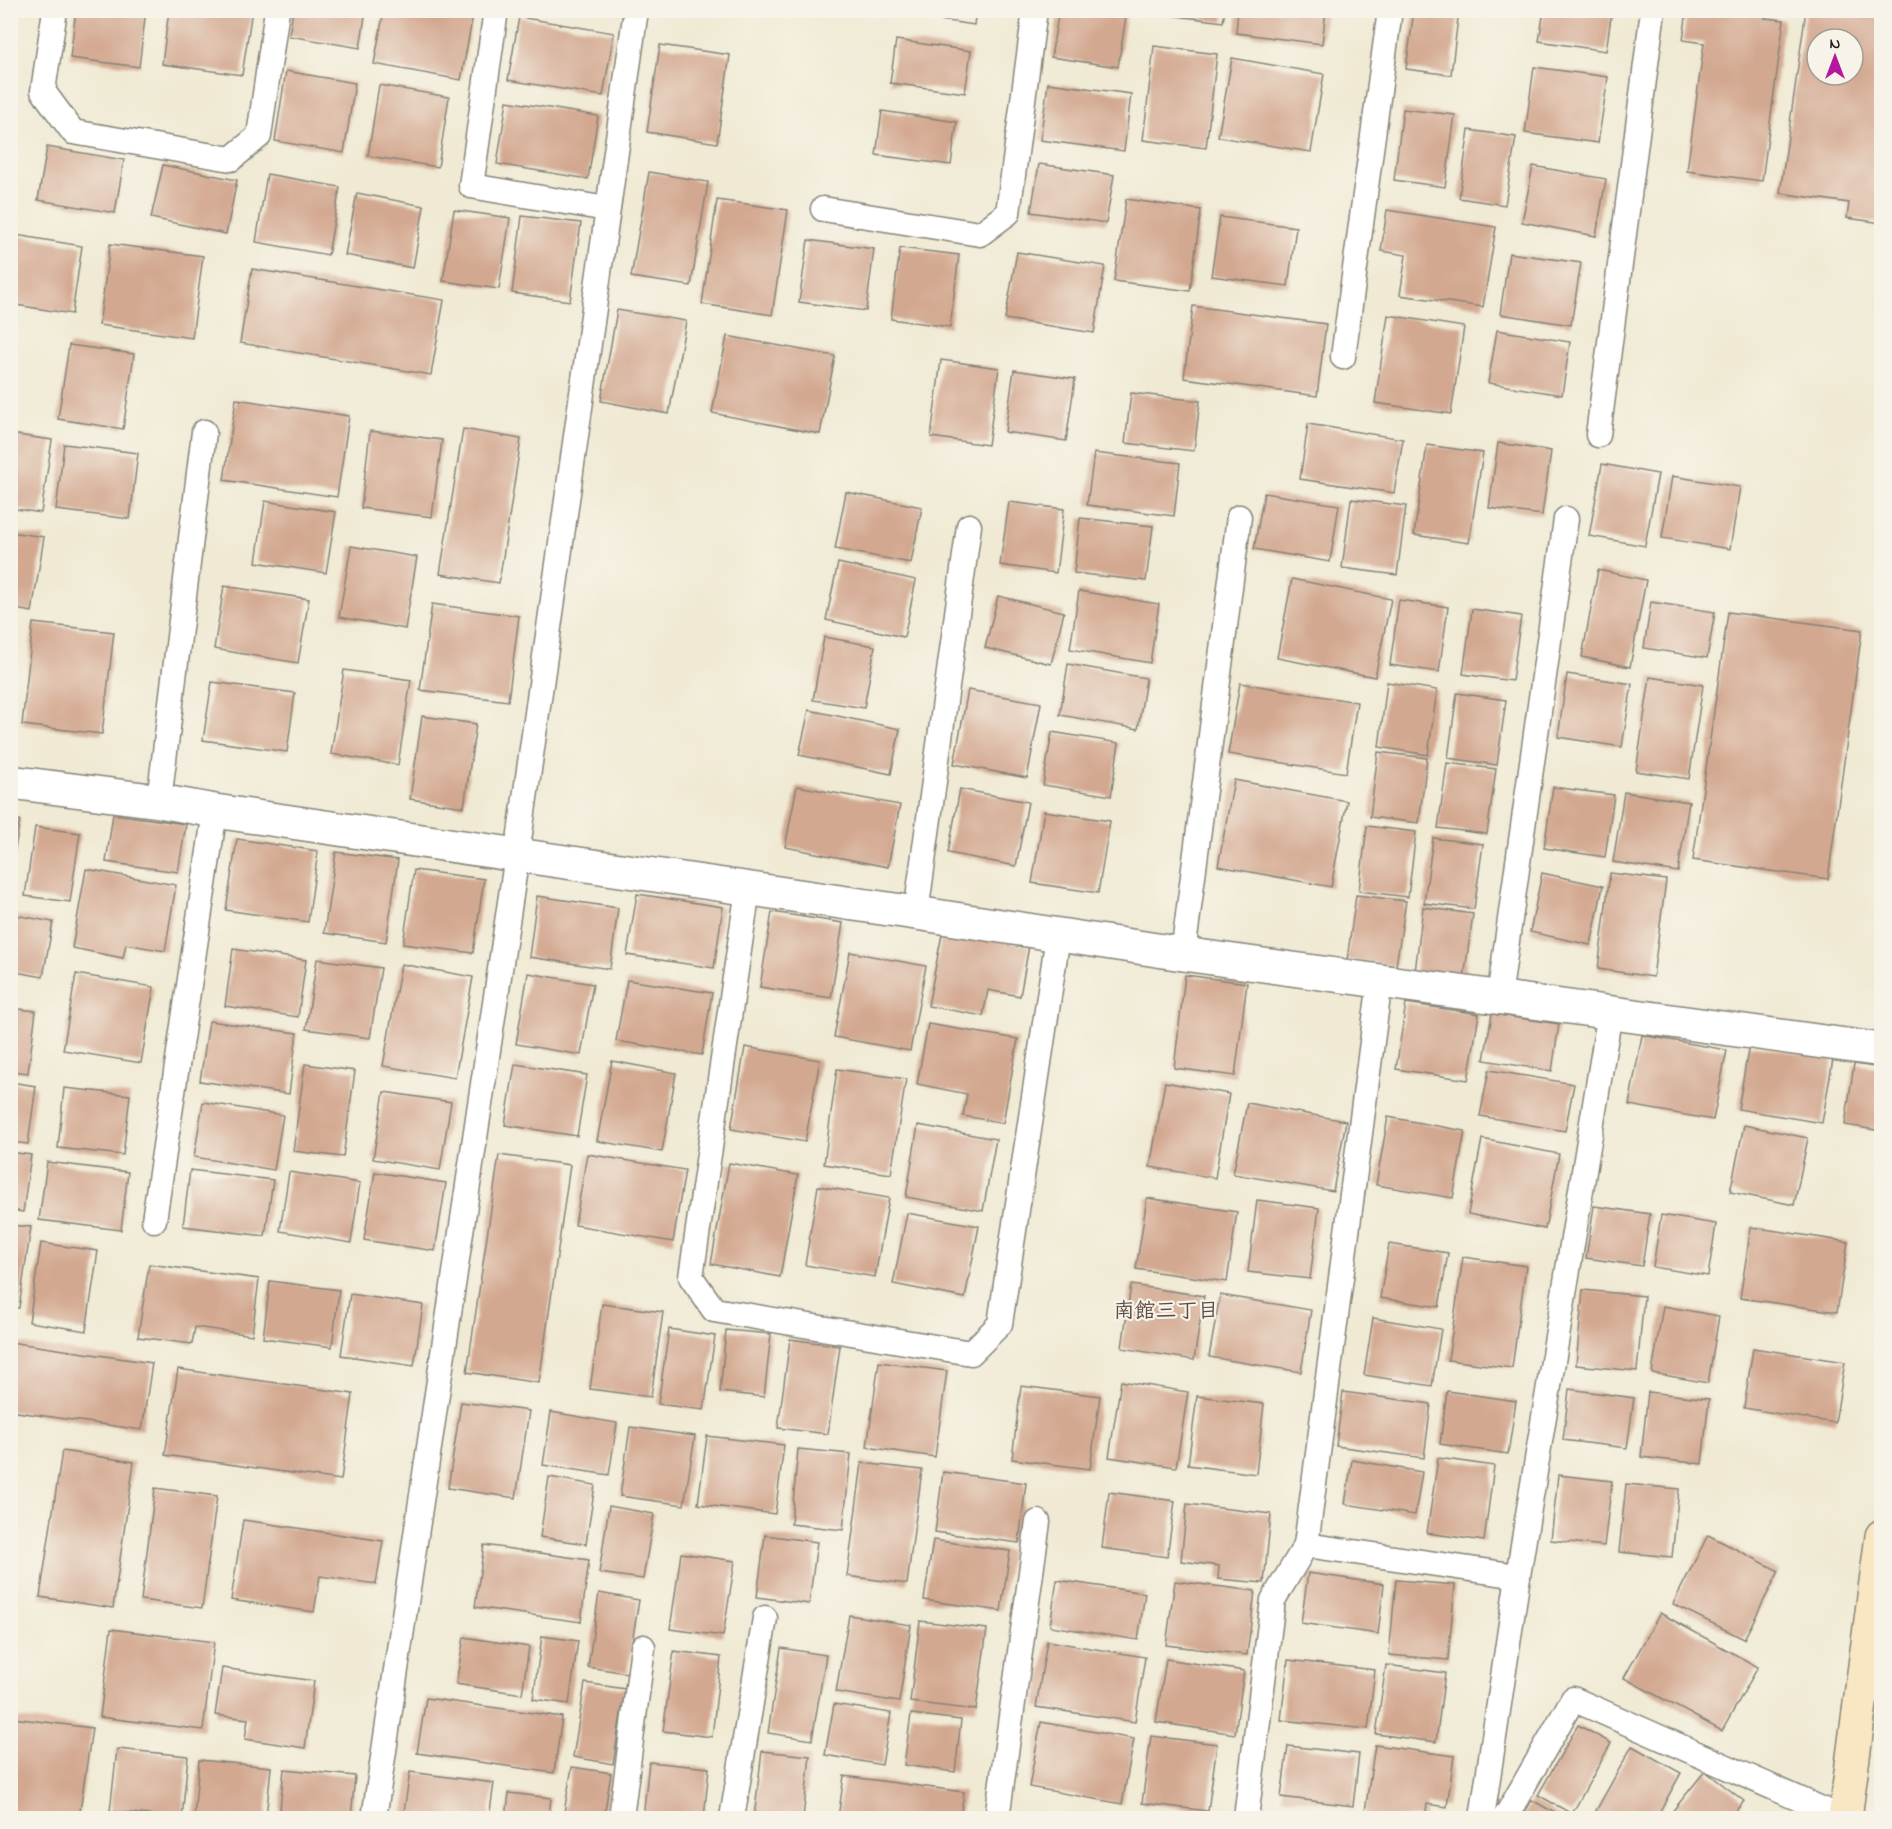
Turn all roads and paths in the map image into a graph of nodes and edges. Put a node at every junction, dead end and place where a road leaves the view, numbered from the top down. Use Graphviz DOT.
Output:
graph roads {
  1 [pos="55,10"];
  2 [pos="278,10"];
  3 [pos="496,10"];
  4 [pos="636,10"];
  5 [pos="1035,10"];
  6 [pos="1390,10"];
  7 [pos="1653,10"];
  8 [pos="607,209"];
  9 [pos="823,209"];
  10 [pos="1343,357"];
  11 [pos="204,432"];
  12 [pos="1598,435"];
  13 [pos="1239,517"];
  14 [pos="1566,519"];
  15 [pos="969,526"];
  16 [pos="10,782"];
  17 [pos="159,801"];
  18 [pos="215,811"];
  19 [pos="517,855"];
  20 [pos="748,889"];
  21 [pos="916,913"];
  22 [pos="1058,936"];
  23 [pos="1183,954"];
  24 [pos="1380,981"];
  25 [pos="1499,998"];
  26 [pos="1610,1012"];
  27 [pos="1881,1050"];
  28 [pos="154,1220"];
  29 [pos="1038,1522"];
  30 [pos="1881,1536"];
  31 [pos="1306,1545"];
  32 [pos="1518,1576"];
  33 [pos="1877,1602"];
  34 [pos="765,1618"];
  35 [pos="643,1647"];
  36 [pos="374,1818"];
  37 [pos="621,1818"];
  38 [pos="732,1818"];
  39 [pos="997,1818"];
  40 [pos="1246,1818"];
  41 [pos="1482,1818"];
  42 [pos="1505,1818"];
  43 [pos="1843,1818"];
  1 -- 2 [label="lane"];
  3 -- 8 [label="lane"];
  4 -- 8 [label="lane"];
  5 -- 9 [label="lane"];
  6 -- 10 [label="lane"];
  7 -- 12 [label="lane"];
  8 -- 19 [label="lane"];
  11 -- 17 [label="lane"];
  13 -- 23 [label="lane"];
  14 -- 25 [label="lane"];
  15 -- 21 [label="lane"];
  16 -- 17 [label="street"];
  17 -- 18 [label="street"];
  18 -- 19 [label="street"];
  18 -- 28 [label="lane"];
  19 -- 20 [label="street"];
  19 -- 36 [label="lane"];
  20 -- 21 [label="street"];
  20 -- 22 [label="lane"];
  21 -- 22 [label="street"];
  22 -- 23 [label="street"];
  23 -- 24 [label="street"];
  24 -- 25 [label="street"];
  24 -- 31 [label="lane"];
  25 -- 26 [label="street"];
  26 -- 27 [label="street"];
  26 -- 32 [label="lane"];
  29 -- 39 [label="lane"];
  30 -- 33 [label="street"];
  31 -- 32 [label="lane"];
  31 -- 40 [label="lane"];
  32 -- 41 [label="lane"];
  33 -- 43 [label="street"];
  34 -- 38 [label="lane"];
  35 -- 37 [label="lane"];
  42 -- 43 [label="lane"];
}
